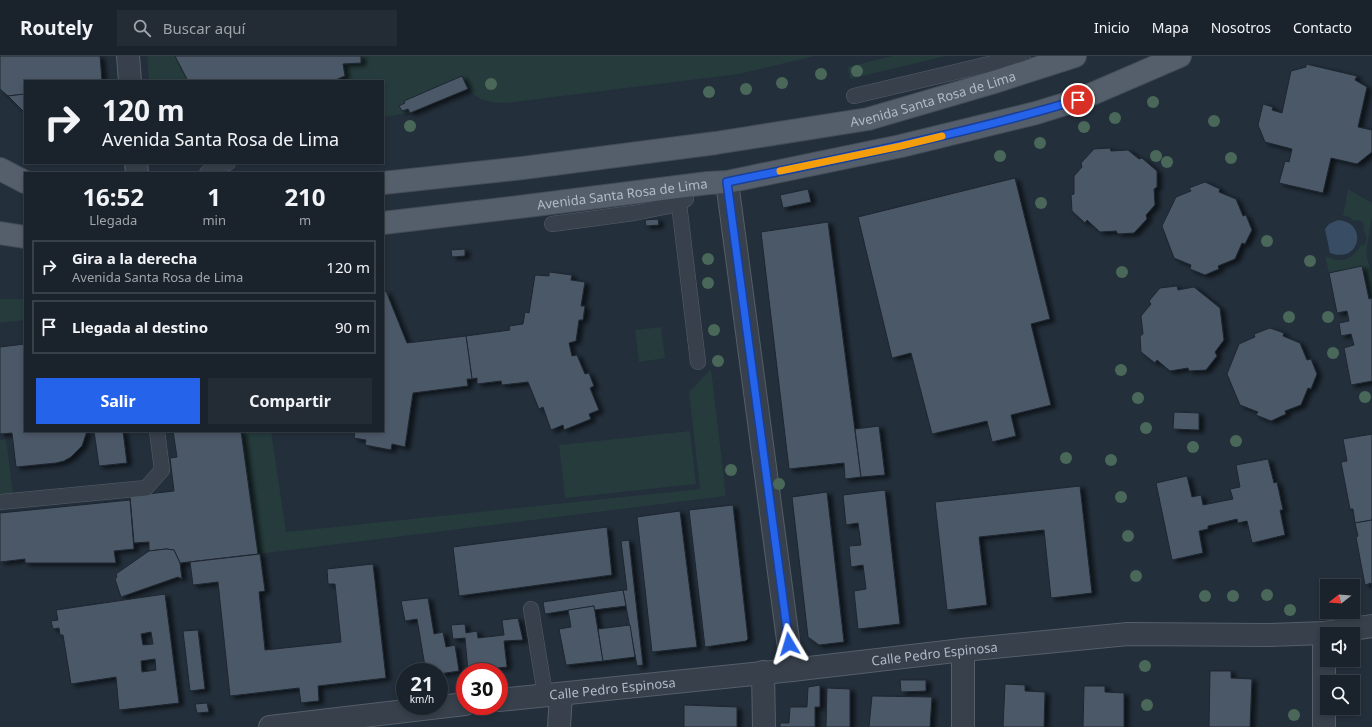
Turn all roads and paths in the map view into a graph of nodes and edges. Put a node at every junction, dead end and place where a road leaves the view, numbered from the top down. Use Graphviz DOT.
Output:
graph roads {
  1 [pos="128,56"];
  2 [pos="1023,56"];
  3 [pos="1180,56"];
  4 [pos="1063,57"];
  5 [pos="130,80"];
  6 [pos="854,96"];
  7 [pos="224,164"];
  8 [pos="0,169"];
  9 [pos="208,172"];
  10 [pos="24,181"];
  11 [pos="717,182"];
  12 [pos="384,183"];
  13 [pos="678,195"];
  14 [pos="384,223"];
  15 [pos="552,224"];
  16 [pos="0,233"];
  17 [pos="24,237"];
  18 [pos="698,362"];
  19 [pos="157,432"];
  20 [pos="0,502"];
  21 [pos="530,609"];
  22 [pos="1372,626"];
  23 [pos="1360,628"];
  24 [pos="1320,633"];
  25 [pos="963,650"];
  26 [pos="1324,667"];
  27 [pos="792,670"];
  28 [pos="763,672"];
  29 [pos="553,694"];
  30 [pos="508,699"];
  31 [pos="456,705"];
  32 [pos="350,722"];
  33 [pos="270,727"];
  34 [pos="559,727"];
  35 [pos="764,727"];
  36 [pos="963,727"];
  37 [pos="1324,727"];
  1 -- 5 [label="street"];
  2 -- 6 [label="lane"];
  3 -- 11 [label="main road, Avenida Santa Rosa de Lima"];
  4 -- 12 [label="main road, Avenida Santa Rosa de Lima"];
  7 -- 9 [label="lane"];
  8 -- 10 [label="main road"];
  11 -- 13 [label="main road, Avenida Santa Rosa de Lima"];
  11 -- 27 [label="street"];
  13 -- 14 [label="main road, Avenida Santa Rosa de Lima"];
  13 -- 15 [label="lane"];
  13 -- 18 [label="lane"];
  16 -- 17 [label="main road"];
  19 -- 20 [label="lane"];
  21 -- 29 [label="lane"];
  22 -- 23 [label="street, Calle Pedro Espinosa"];
  24 -- 25 [label="street, Calle Pedro Espinosa"];
  25 -- 27 [label="street, Calle Pedro Espinosa"];
  25 -- 36 [label="street"];
  26 -- 37 [label="street"];
  27 -- 28 [label="street, Calle Pedro Espinosa"];
  28 -- 29 [label="street, Calle Pedro Espinosa"];
  28 -- 35 [label="street"];
  29 -- 30 [label="street, Calle Pedro Espinosa"];
  29 -- 34 [label="street"];
  31 -- 32 [label="street"];
  32 -- 33 [label="street"];
}
